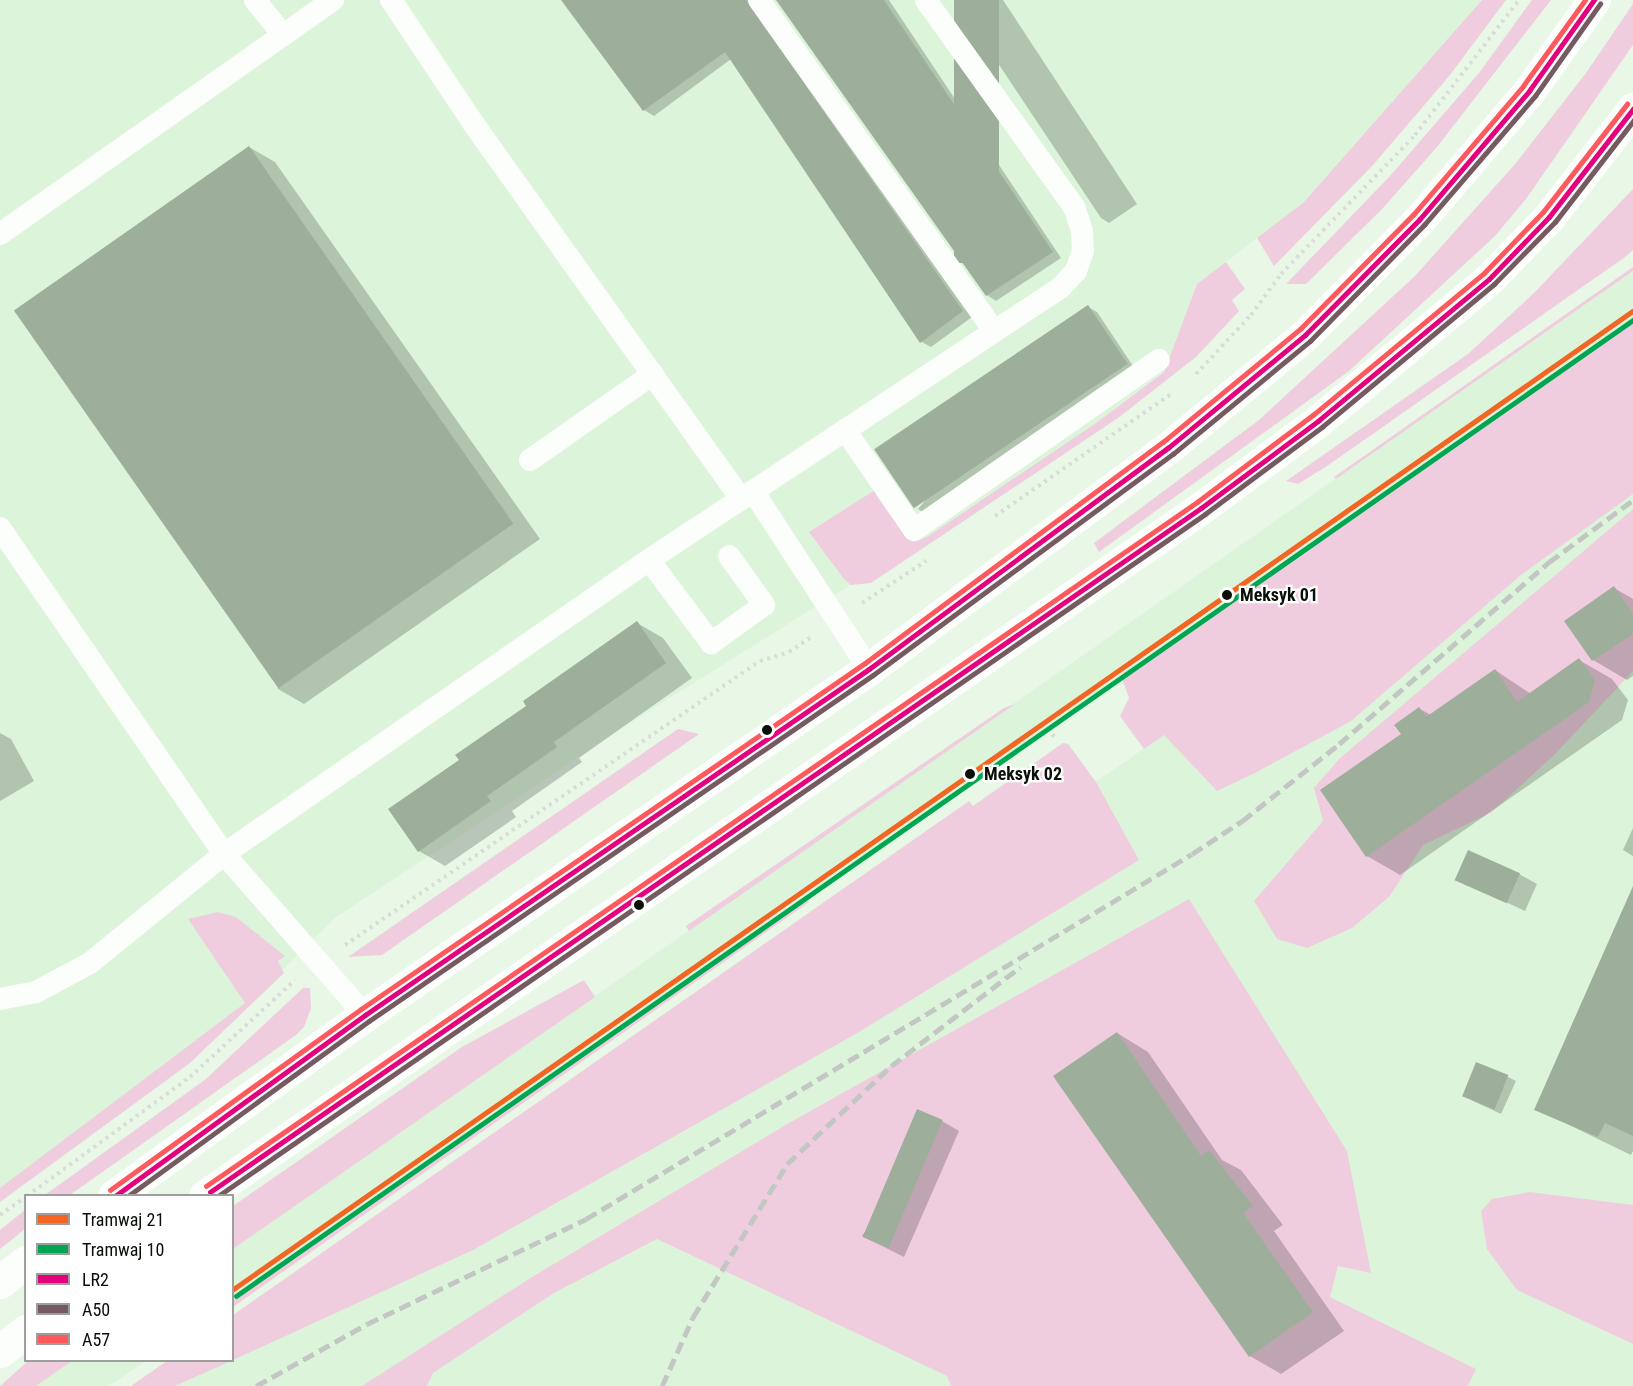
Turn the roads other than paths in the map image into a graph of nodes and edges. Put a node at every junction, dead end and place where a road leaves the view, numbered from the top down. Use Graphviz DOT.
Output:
graph roads {
  1 [pos="255,0"];
  2 [pos="333,0"];
  3 [pos="391,0"];
  4 [pos="759,0"];
  5 [pos="926,0"];
  6 [pos="1594,0"];
  7 [pos="283,35"];
  8 [pos="1633,109"];
  9 [pos="0,234"];
  10 [pos="994,331"];
  11 [pos="1159,360"];
  12 [pos="653,374"];
  13 [pos="845,430"];
  14 [pos="530,460"];
  15 [pos="747,495"];
  16 [pos="0,528"];
  17 [pos="729,556"];
  18 [pos="649,560"];
  19 [pos="869,669"];
  20 [pos="224,855"];
  21 [pos="0,999"];
  22 [pos="364,1015"];
  23 [pos="117,1194"];
  24 [pos="208,1194"];
  25 [pos="24,1264"];
  26 [pos="0,1282"];
  27 [pos="24,1332"];
  28 [pos="0,1351"];
  1 -- 7 [label="lane"];
  2 -- 7 [label="lane"];
  3 -- 12 [label="lane"];
  4 -- 10 [label="lane"];
  5 -- 10 [label="lane"];
  6 -- 19 [label="main road"];
  7 -- 9 [label="lane"];
  8 -- 24 [label="main road"];
  10 -- 13 [label="lane"];
  11 -- 13 [label="lane"];
  12 -- 14 [label="lane"];
  12 -- 15 [label="lane"];
  13 -- 15 [label="lane"];
  15 -- 18 [label="lane"];
  15 -- 19 [label="lane"];
  16 -- 20 [label="lane"];
  17 -- 18 [label="lane"];
  18 -- 20 [label="lane"];
  19 -- 22 [label="main road"];
  20 -- 21 [label="lane"];
  20 -- 22 [label="lane"];
  22 -- 23 [label="main road"];
  25 -- 26 [label="main road"];
  27 -- 28 [label="main road"];
}
